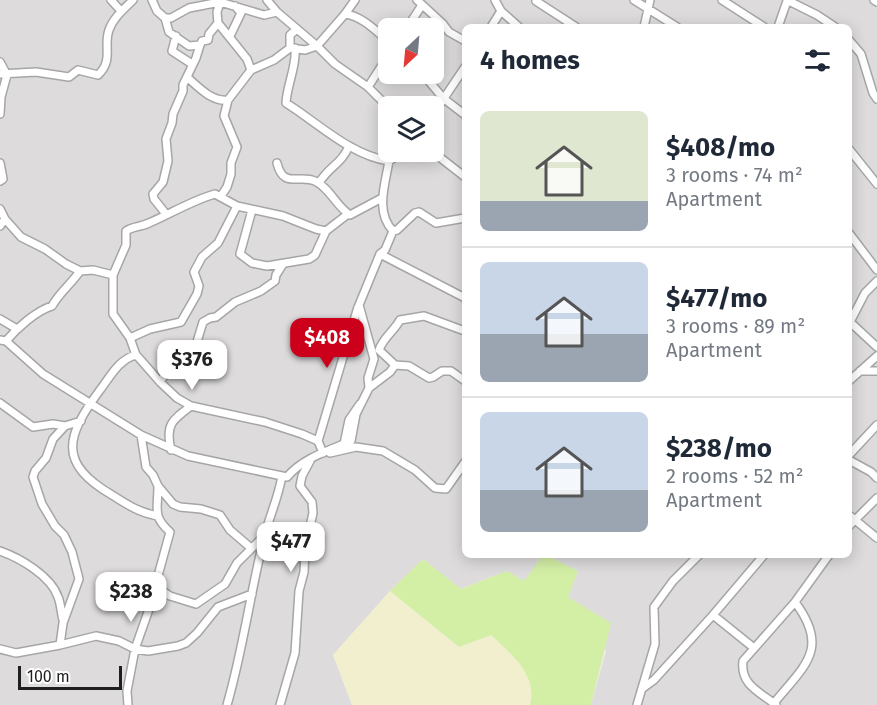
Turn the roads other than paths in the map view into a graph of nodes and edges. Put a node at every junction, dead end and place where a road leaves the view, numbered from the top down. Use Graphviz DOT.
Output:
graph roads {
  1 [pos="111,0"];
  2 [pos="132,0"];
  3 [pos="152,0"];
  4 [pos="267,0"];
  5 [pos="355,0"];
  6 [pos="496,0"];
  7 [pos="634,0"];
  8 [pos="722,0"];
  9 [pos="220,1"];
  10 [pos="536,1"];
  11 [pos="787,1"];
  12 [pos="419,2"];
  13 [pos="649,4"];
  14 [pos="242,5"];
  15 [pos="122,11"];
  16 [pos="501,11"];
  17 [pos="277,12"];
  18 [pos="345,14"];
  19 [pos="165,18"];
  20 [pos="412,18"];
  21 [pos="218,23"];
  22 [pos="493,24"];
  23 [pos="516,24"];
  24 [pos="571,24"];
  25 [pos="645,24"];
  26 [pos="673,24"];
  27 [pos="759,24"];
  28 [pos="779,24"];
  29 [pos="830,24"];
  30 [pos="297,29"];
  31 [pos="378,32"];
  32 [pos="176,36"];
  33 [pos="230,36"];
  34 [pos="462,39"];
  35 [pos="852,44"];
  36 [pos="200,45"];
  37 [pos="317,46"];
  38 [pos="293,48"];
  39 [pos="0,62"];
  40 [pos="192,64"];
  41 [pos="251,70"];
  42 [pos="462,71"];
  43 [pos="378,72"];
  44 [pos="4,74"];
  45 [pos="187,77"];
  46 [pos="368,87"];
  47 [pos="378,97"];
  48 [pos="444,97"];
  49 [pos="444,99"];
  50 [pos="877,99"];
  51 [pos="228,100"];
  52 [pos="462,113"];
  53 [pos="0,114"];
  54 [pos="349,146"];
  55 [pos="852,153"];
  56 [pos="378,159"];
  57 [pos="444,161"];
  58 [pos="0,162"];
  59 [pos="388,162"];
  60 [pos="277,163"];
  61 [pos="462,175"];
  62 [pos="0,181"];
  63 [pos="319,183"];
  64 [pos="877,184"];
  65 [pos="221,196"];
  66 [pos="382,198"];
  67 [pos="237,206"];
  68 [pos="0,209"];
  69 [pos="252,210"];
  70 [pos="166,214"];
  71 [pos="348,214"];
  72 [pos="5,219"];
  73 [pos="462,219"];
  74 [pos="0,226"];
  75 [pos="326,231"];
  76 [pos="393,231"];
  77 [pos="852,237"];
  78 [pos="380,254"];
  79 [pos="284,264"];
  80 [pos="877,270"];
  81 [pos="80,271"];
  82 [pos="113,275"];
  83 [pos="877,281"];
  84 [pos="462,296"];
  85 [pos="359,305"];
  86 [pos="852,317"];
  87 [pos="0,319"];
  88 [pos="852,323"];
  89 [pos="16,329"];
  90 [pos="462,330"];
  91 [pos="130,338"];
  92 [pos="3,341"];
  93 [pos="877,347"];
  94 [pos="136,355"];
  95 [pos="877,356"];
  96 [pos="395,365"];
  97 [pos="860,371"];
  98 [pos="877,371"];
  99 [pos="852,378"];
  100 [pos="462,379"];
  101 [pos="160,382"];
  102 [pos="369,388"];
  103 [pos="0,403"];
  104 [pos="90,404"];
  105 [pos="191,406"];
  106 [pos="81,421"];
  107 [pos="877,425"];
  108 [pos="65,426"];
  109 [pos="141,435"];
  110 [pos="318,441"];
  111 [pos="171,450"];
  112 [pos="852,452"];
  113 [pos="327,453"];
  114 [pos="313,456"];
  115 [pos="852,462"];
  116 [pos="462,466"];
  117 [pos="282,477"];
  118 [pos="877,478"];
  119 [pos="158,486"];
  120 [pos="877,498"];
  121 [pos="158,516"];
  122 [pos="852,519"];
  123 [pos="852,521"];
  124 [pos="264,536"];
  125 [pos="877,538"];
  126 [pos="251,548"];
  127 [pos="0,551"];
  128 [pos="693,558"];
  129 [pos="761,558"];
  130 [pos="827,558"];
  131 [pos="156,587"];
  132 [pos="252,594"];
  133 [pos="795,602"];
  134 [pos="713,615"];
  135 [pos="63,622"];
  136 [pos="60,645"];
  137 [pos="754,648"];
  138 [pos="0,649"];
  139 [pos="135,649"];
  140 [pos="643,688"];
  141 [pos="775,704"];
  142 [pos="128,705"];
  143 [pos="227,705"];
  144 [pos="280,705"];
  145 [pos="637,705"];
  1 -- 15 [label="street"];
  2 -- 15 [label="street"];
  3 -- 19 [label="street"];
  4 -- 17 [label="street"];
  5 -- 18 [label="street"];
  6 -- 16 [label="street"];
  7 -- 13 [label="street"];
  8 -- 27 [label="street"];
  9 -- 14 [label="street"];
  9 -- 19 [label="street"];
  9 -- 21 [label="street"];
  10 -- 24 [label="street"];
  11 -- 28 [label="street"];
  11 -- 29 [label="street"];
  12 -- 20 [label="street"];
  12 -- 34 [label="street"];
  13 -- 25 [label="street"];
  13 -- 26 [label="street"];
  14 -- 17 [label="street"];
  14 -- 33 [label="street"];
  15 -- 44 [label="street"];
  16 -- 22 [label="street"];
  16 -- 23 [label="street"];
  17 -- 30 [label="street"];
  18 -- 31 [label="street"];
  18 -- 37 [label="street"];
  19 -- 32 [label="street"];
  21 -- 33 [label="street"];
  21 -- 36 [label="street"];
  30 -- 37 [label="street"];
  30 -- 38 [label="street"];
  32 -- 36 [label="street"];
  32 -- 40 [label="street"];
  33 -- 41 [label="street"];
  35 -- 50 [label="street"];
  36 -- 40 [label="street"];
  37 -- 38 [label="street"];
  37 -- 46 [label="street"];
  38 -- 41 [label="street"];
  38 -- 54 [label="street"];
  39 -- 44 [label="street"];
  40 -- 45 [label="street"];
  41 -- 51 [label="street"];
  42 -- 48 [label="street"];
  43 -- 46 [label="street"];
  44 -- 53 [label="street"];
  45 -- 51 [label="street"];
  45 -- 70 [label="street"];
  46 -- 47 [label="street"];
  49 -- 52 [label="street"];
  51 -- 65 [label="street"];
  54 -- 56 [label="street"];
  54 -- 63 [label="street"];
  55 -- 64 [label="street"];
  57 -- 61 [label="street"];
  58 -- 62 [label="street"];
  59 -- 66 [label="street"];
  60 -- 63 [label="street"];
  63 -- 71 [label="street"];
  65 -- 67 [label="street"];
  65 -- 70 [label="street"];
  66 -- 71 [label="street"];
  66 -- 76 [label="street"];
  67 -- 69 [label="street"];
  67 -- 91 [label="street"];
  68 -- 72 [label="street"];
  69 -- 75 [label="street"];
  69 -- 79 [label="street"];
  70 -- 82 [label="street"];
  71 -- 75 [label="street"];
  72 -- 74 [label="street"];
  72 -- 81 [label="street"];
  73 -- 76 [label="street"];
  75 -- 79 [label="street"];
  76 -- 78 [label="street"];
  77 -- 80 [label="street"];
  78 -- 84 [label="street"];
  78 -- 85 [label="street"];
  79 -- 101 [label="street"];
  81 -- 82 [label="street"];
  81 -- 89 [label="street"];
  82 -- 91 [label="street"];
  83 -- 86 [label="street"];
  85 -- 102 [label="street"];
  85 -- 110 [label="street"];
  87 -- 89 [label="street"];
  88 -- 93 [label="street"];
  89 -- 92 [label="street"];
  90 -- 96 [label="street"];
  91 -- 94 [label="street"];
  92 -- 104 [label="street"];
  94 -- 101 [label="street"];
  94 -- 104 [label="street"];
  95 -- 97 [label="street"];
  96 -- 100 [label="street"];
  96 -- 102 [label="street"];
  97 -- 98 [label="street"];
  97 -- 99 [label="street"];
  101 -- 105 [label="street"];
  102 -- 113 [label="street"];
  103 -- 108 [label="street"];
  104 -- 106 [label="street"];
  104 -- 109 [label="street"];
  105 -- 110 [label="street"];
  105 -- 111 [label="street"];
  106 -- 108 [label="street"];
  106 -- 121 [label="street"];
  107 -- 112 [label="street"];
  108 -- 135 [label="street"];
  109 -- 111 [label="street"];
  109 -- 119 [label="street"];
  110 -- 113 [label="street"];
  111 -- 117 [label="street"];
  113 -- 114 [label="street"];
  113 -- 116 [label="street"];
  114 -- 117 [label="street"];
  114 -- 144 [label="street"];
  115 -- 118 [label="street"];
  117 -- 124 [label="street"];
  119 -- 121 [label="street"];
  119 -- 126 [label="street"];
  120 -- 122 [label="street"];
  121 -- 131 [label="street"];
  123 -- 125 [label="street"];
  124 -- 126 [label="street"];
  124 -- 132 [label="street"];
  126 -- 131 [label="street"];
  127 -- 135 [label="street"];
  128 -- 140 [label="street"];
  129 -- 134 [label="street"];
  130 -- 133 [label="street"];
  131 -- 139 [label="street"];
  132 -- 139 [label="street"];
  132 -- 143 [label="street"];
  133 -- 137 [label="street"];
  133 -- 141 [label="street"];
  134 -- 137 [label="street"];
  134 -- 140 [label="street"];
  135 -- 136 [label="street"];
  136 -- 138 [label="street"];
  136 -- 139 [label="street"];
  137 -- 141 [label="street"];
  139 -- 142 [label="street"];
  140 -- 145 [label="street"];
}
